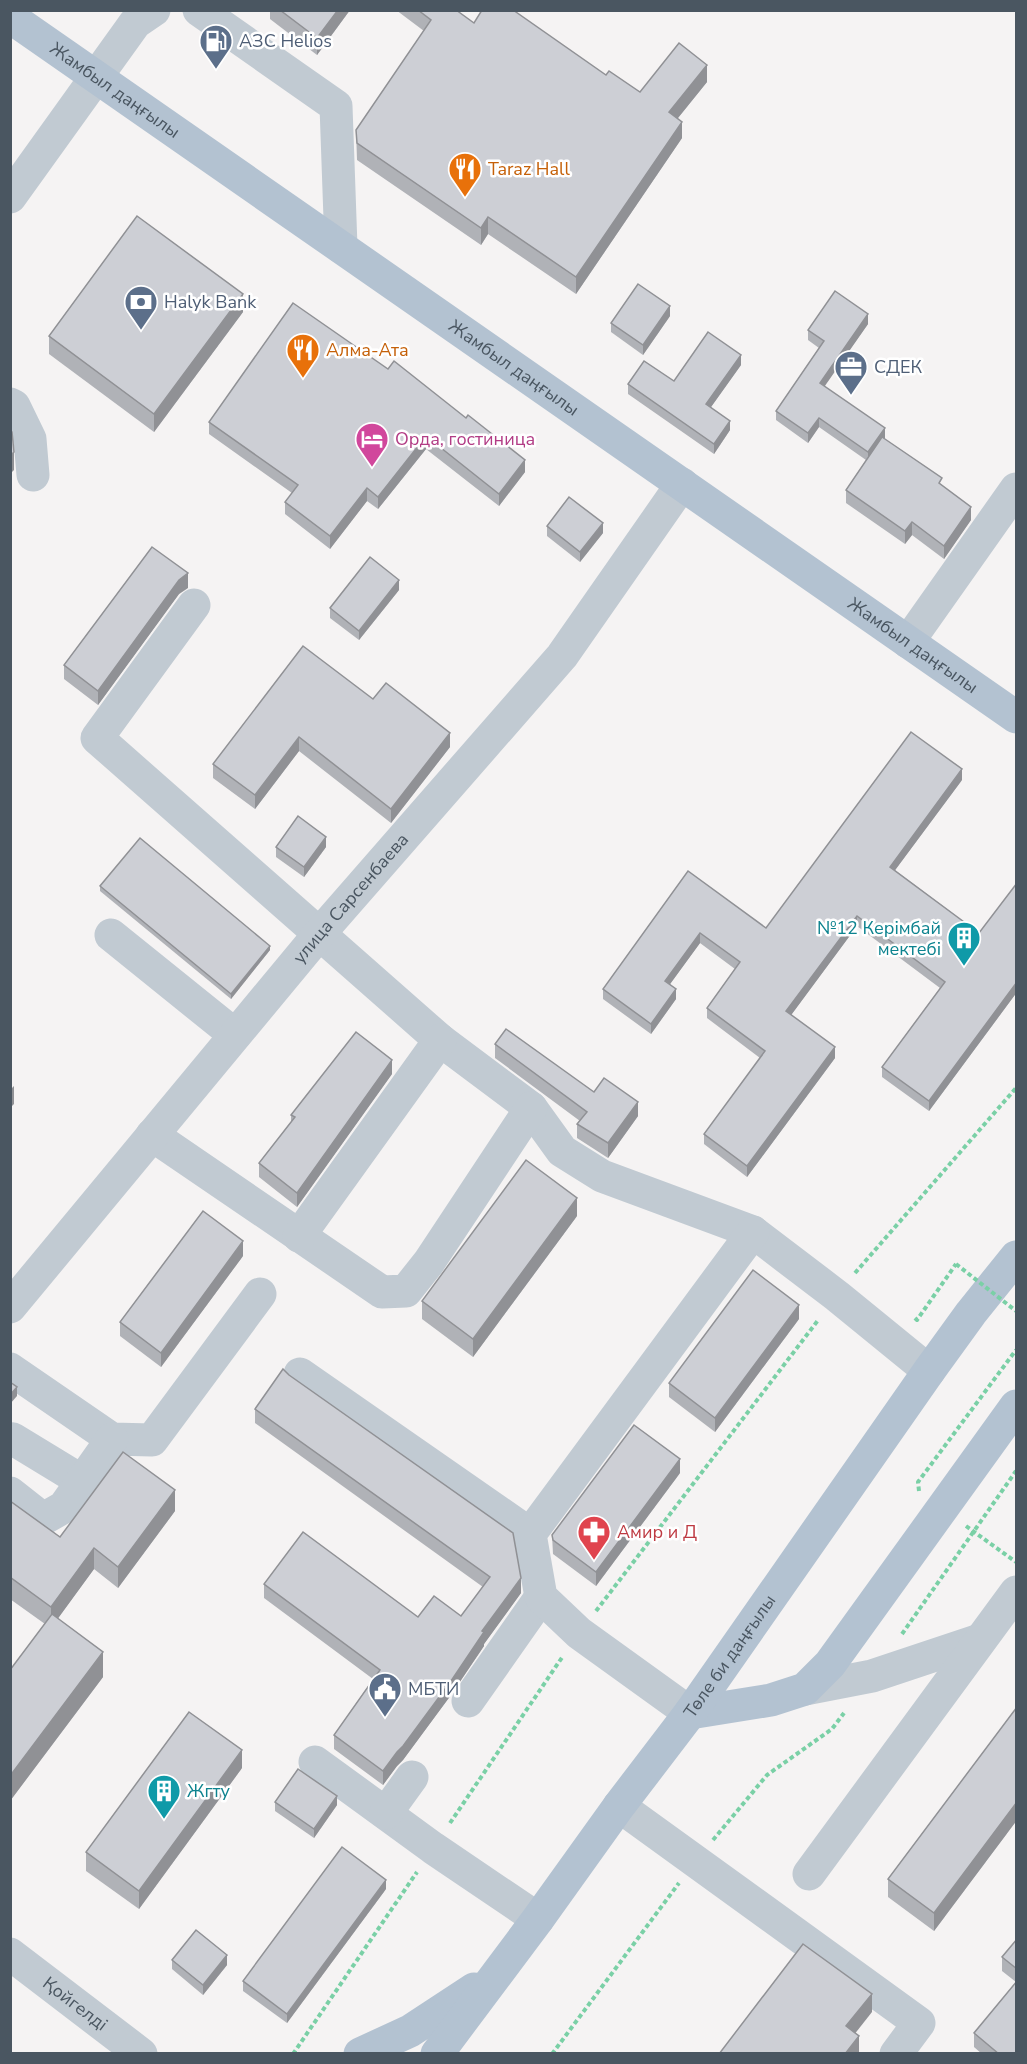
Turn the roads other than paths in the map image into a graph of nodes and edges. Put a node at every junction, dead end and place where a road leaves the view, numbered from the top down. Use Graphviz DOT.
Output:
graph roads {
  1 [pos="199,10"];
  2 [pos="142,15"];
  3 [pos="10,17"];
  4 [pos="96,76"];
  5 [pos="10,197"];
  6 [pos="341,247"];
  7 [pos="10,404"];
  8 [pos="33,475"];
  9 [pos="682,484"];
  10 [pos="1017,489"];
  11 [pos="194,605"];
  12 [pos="908,642"];
  13 [pos="1017,717"];
  14 [pos="320,933"];
  15 [pos="111,934"];
  16 [pos="235,1035"];
  17 [pos="440,1040"];
  18 [pos="531,1108"];
  19 [pos="152,1135"];
  20 [pos="753,1232"];
  21 [pos="1017,1235"];
  22 [pos="299,1236"];
  23 [pos="1017,1257"];
  24 [pos="260,1294"];
  25 [pos="10,1307"];
  26 [pos="971,1313"];
  27 [pos="10,1369"];
  28 [pos="929,1371"];
  29 [pos="300,1374"];
  30 [pos="1017,1406"];
  31 [pos="112,1439"];
  32 [pos="10,1441"];
  33 [pos="82,1481"];
  34 [pos="10,1493"];
  35 [pos="530,1534"];
  36 [pos="1017,1592"];
  37 [pos="541,1597"];
  38 [pos="980,1640"];
  39 [pos="805,1689"];
  40 [pos="468,1701"];
  41 [pos="690,1713"];
  42 [pos="315,1762"];
  43 [pos="412,1777"];
  44 [pos="619,1806"];
  45 [pos="386,1813"];
  46 [pos="809,1874"];
  47 [pos="538,1919"];
  48 [pos="10,1954"];
  49 [pos="493,1977"];
  50 [pos="904,2051"];
  51 [pos="141,2054"];
  52 [pos="360,2054"];
  53 [pos="437,2054"];
  54 [pos="459,2054"];
  1 -- 6 [label="street"];
  2 -- 4 [label="street"];
  3 -- 4 [label="main road, Жамбыл даңғылы"];
  4 -- 5 [label="street"];
  4 -- 6 [label="main road, Жамбыл даңғылы"];
  6 -- 9 [label="main road, Жамбыл даңғылы"];
  7 -- 8 [label="street"];
  9 -- 12 [label="main road, Жамбыл даңғылы"];
  9 -- 14 [label="street, улица Сарсенбаева"];
  10 -- 12 [label="street"];
  11 -- 14 [label="street"];
  12 -- 13 [label="main road, Жамбыл даңғылы"];
  14 -- 16 [label="street, улица Сарсенбаева"];
  14 -- 17 [label="street"];
  15 -- 16 [label="street"];
  16 -- 19 [label="street, улица Сарсенбаева"];
  17 -- 18 [label="street"];
  17 -- 22 [label="street"];
  18 -- 20 [label="street"];
  18 -- 22 [label="street"];
  19 -- 22 [label="street"];
  19 -- 25 [label="street, улица Сарсенбаева"];
  20 -- 28 [label="street"];
  20 -- 35 [label="street"];
  21 -- 26 [label="main road"];
  23 -- 26 [label="main road, Төле би даңғылы"];
  24 -- 31 [label="street"];
  26 -- 28 [label="main road, Төле би даңғылы"];
  27 -- 31 [label="street"];
  28 -- 41 [label="main road, Төле би даңғылы"];
  29 -- 35 [label="street"];
  30 -- 39 [label="main road"];
  31 -- 33 [label="street"];
  32 -- 33 [label="street"];
  33 -- 34 [label="street"];
  35 -- 37 [label="street"];
  36 -- 38 [label="street"];
  37 -- 40 [label="street"];
  37 -- 41 [label="street"];
  38 -- 39 [label="street"];
  38 -- 46 [label="street"];
  39 -- 41 [label="main road"];
  41 -- 44 [label="main road, Төле би даңғылы"];
  42 -- 45 [label="street"];
  43 -- 45 [label="street"];
  44 -- 47 [label="main road, Төле би даңғылы"];
  44 -- 50 [label="street"];
  45 -- 47 [label="street"];
  47 -- 49 [label="main road, Төле би даңғылы"];
  48 -- 51 [label="street, Қойгелді"];
  49 -- 52 [label="main road"];
  49 -- 53 [label="main road, Төле би даңғылы"];
  49 -- 54 [label="main road"];
}
